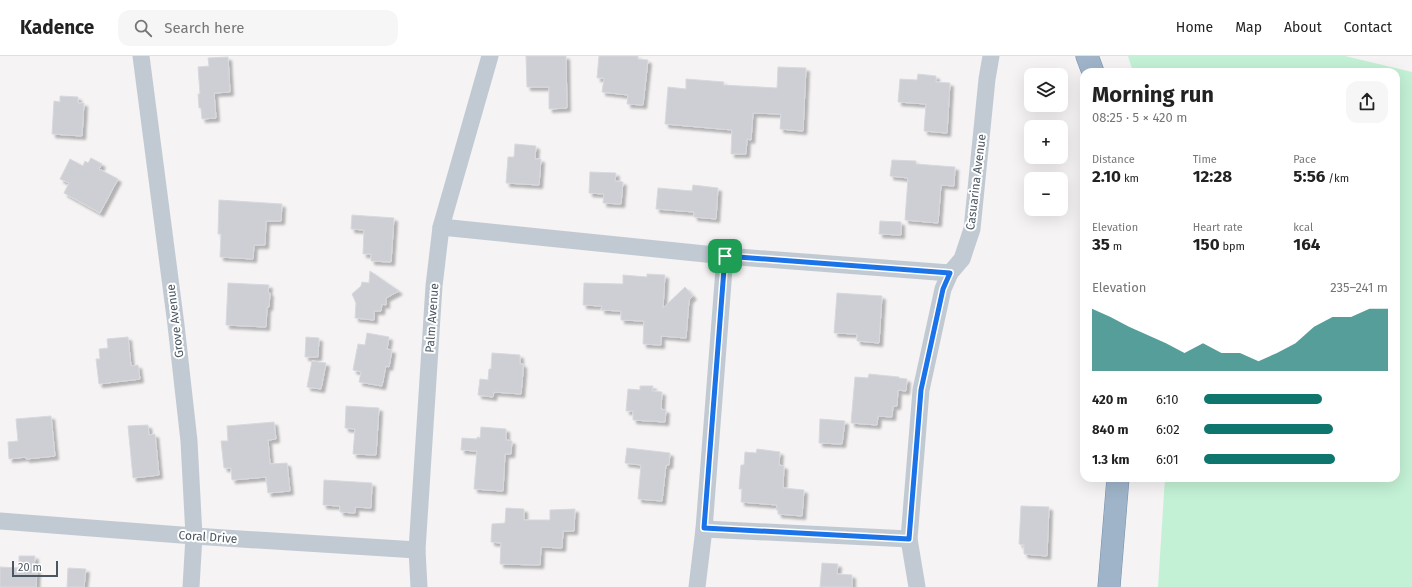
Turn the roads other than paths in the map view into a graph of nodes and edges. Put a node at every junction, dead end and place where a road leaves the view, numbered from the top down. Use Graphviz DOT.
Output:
graph roads {
  1 [pos="142,56"];
  2 [pos="490,56"];
  3 [pos="991,56"];
  4 [pos="1087,56"];
  5 [pos="1092,68"];
  6 [pos="441,227"];
  7 [pos="725,256"];
  8 [pos="950,273"];
  9 [pos="1118,482"];
  10 [pos="0,521"];
  11 [pos="704,528"];
  12 [pos="194,536"];
  13 [pos="909,539"];
  14 [pos="416,550"];
  15 [pos="191,587"];
  16 [pos="419,587"];
  17 [pos="697,587"];
  18 [pos="917,587"];
  19 [pos="1109,587"];
  1 -- 12 [label="street, Grove Avenue"];
  2 -- 6 [label="street, Palm Avenue"];
  3 -- 8 [label="street, Casuarina Avenue"];
  4 -- 5 [label="highway"];
  6 -- 7 [label="street"];
  6 -- 14 [label="street, Palm Avenue"];
  7 -- 8 [label="street"];
  7 -- 11 [label="street"];
  8 -- 13 [label="street, Casuarina Avenue"];
  9 -- 19 [label="highway"];
  10 -- 12 [label="street, Coral Drive"];
  11 -- 13 [label="street"];
  11 -- 17 [label="street"];
  12 -- 14 [label="street, Coral Drive"];
  12 -- 15 [label="street, Grove Avenue"];
  13 -- 18 [label="street, Casuarina Avenue"];
  14 -- 16 [label="street, Palm Avenue"];
}
